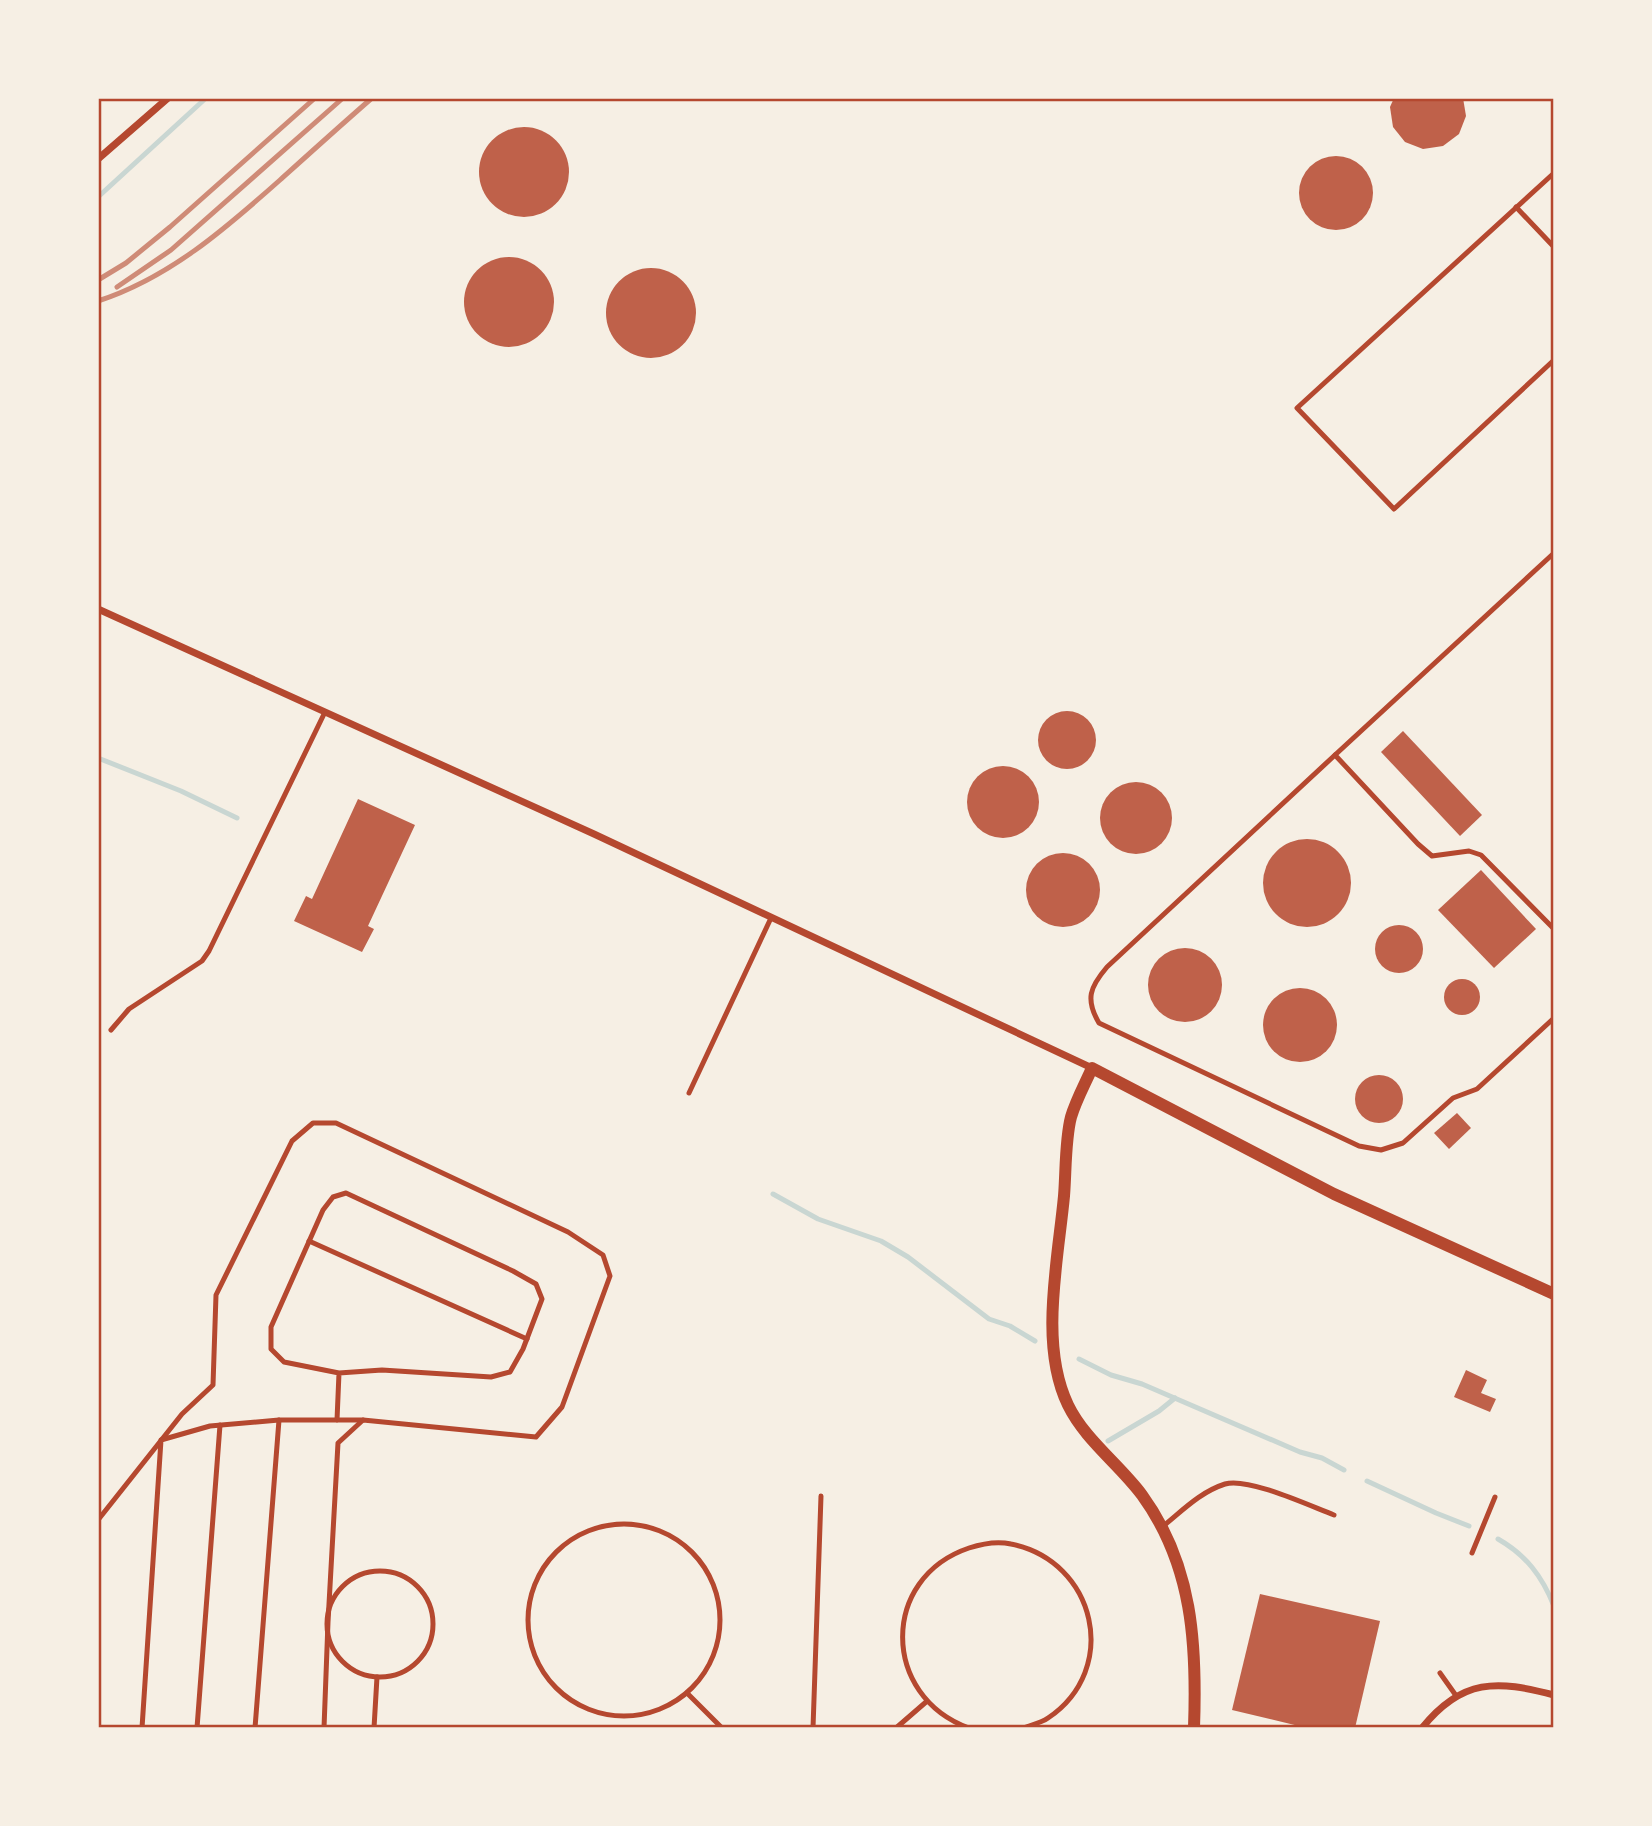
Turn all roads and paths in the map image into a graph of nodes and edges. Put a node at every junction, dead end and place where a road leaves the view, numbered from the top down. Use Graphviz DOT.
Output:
graph roads {
  1 [pos="168,98"];
  2 [pos="98,159"];
  3 [pos="1554,173"];
  4 [pos="1516,207"];
  5 [pos="1554,247"];
  6 [pos="1554,360"];
  7 [pos="1554,553"];
  8 [pos="98,609"];
  9 [pos="325,712"];
  10 [pos="1335,755"];
  11 [pos="771,918"];
  12 [pos="1554,929"];
  13 [pos="1554,1018"];
  14 [pos="111,1030"];
  15 [pos="1092,1068"];
  16 [pos="689,1093"];
  17 [pos="309,1241"];
  18 [pos="1554,1294"];
  19 [pos="527,1339"];
  20 [pos="339,1373"];
  21 [pos="279,1420"];
  22 [pos="337,1420"];
  23 [pos="363,1420"];
  24 [pos="220,1425"];
  25 [pos="161,1440"];
  26 [pos="821,1496"];
  27 [pos="1495,1497"];
  28 [pos="1334,1515"];
  29 [pos="98,1520"];
  30 [pos="1162,1527"];
  31 [pos="1472,1553"];
  32 [pos="328,1622"];
  33 [pos="1440,1674"];
  34 [pos="377,1677"];
  35 [pos="687,1693"];
  36 [pos="1554,1695"];
  37 [pos="1457,1697"];
  38 [pos="926,1702"];
  39 [pos="142,1728"];
  40 [pos="197,1728"];
  41 [pos="255,1728"];
  42 [pos="324,1728"];
  43 [pos="374,1728"];
  44 [pos="722,1728"];
  45 [pos="813,1728"];
  46 [pos="896,1728"];
  47 [pos="969,1728"];
  48 [pos="1023,1728"];
  49 [pos="1194,1728"];
  50 [pos="1422,1728"];
  1 -- 2 [label="street"];
  3 -- 4 [label="lane"];
  4 -- 5 [label="lane"];
  4 -- 6 [label="lane"];
  7 -- 10 [label="lane"];
  8 -- 9 [label="street"];
  9 -- 11 [label="street"];
  9 -- 14 [label="lane"];
  10 -- 12 [label="lane"];
  10 -- 13 [label="lane"];
  11 -- 15 [label="street"];
  11 -- 16 [label="lane"];
  15 -- 18 [label="street"];
  15 -- 30 [label="street"];
  17 -- 19 [label="lane"];
  17 -- 19 [label="lane"];
  17 -- 20 [label="lane"];
  19 -- 20 [label="lane"];
  20 -- 22 [label="lane"];
  21 -- 22 [label="lane"];
  21 -- 24 [label="lane"];
  21 -- 41 [label="lane"];
  22 -- 23 [label="lane"];
  23 -- 25 [label="lane"];
  23 -- 32 [label="lane"];
  24 -- 25 [label="lane"];
  24 -- 40 [label="lane"];
  25 -- 29 [label="lane"];
  25 -- 39 [label="lane"];
  26 -- 45 [label="lane"];
  27 -- 31 [label="lane"];
  28 -- 30 [label="lane"];
  30 -- 49 [label="street"];
  32 -- 34 [label="lane"];
  32 -- 34 [label="lane"];
  32 -- 42 [label="lane"];
  33 -- 37 [label="lane"];
  34 -- 43 [label="lane"];
  35 -- 35 [label="lane"];
  35 -- 44 [label="lane"];
  36 -- 37 [label="street"];
  37 -- 50 [label="street"];
  38 -- 46 [label="lane"];
  38 -- 47 [label="lane"];
  38 -- 48 [label="lane"];
}
